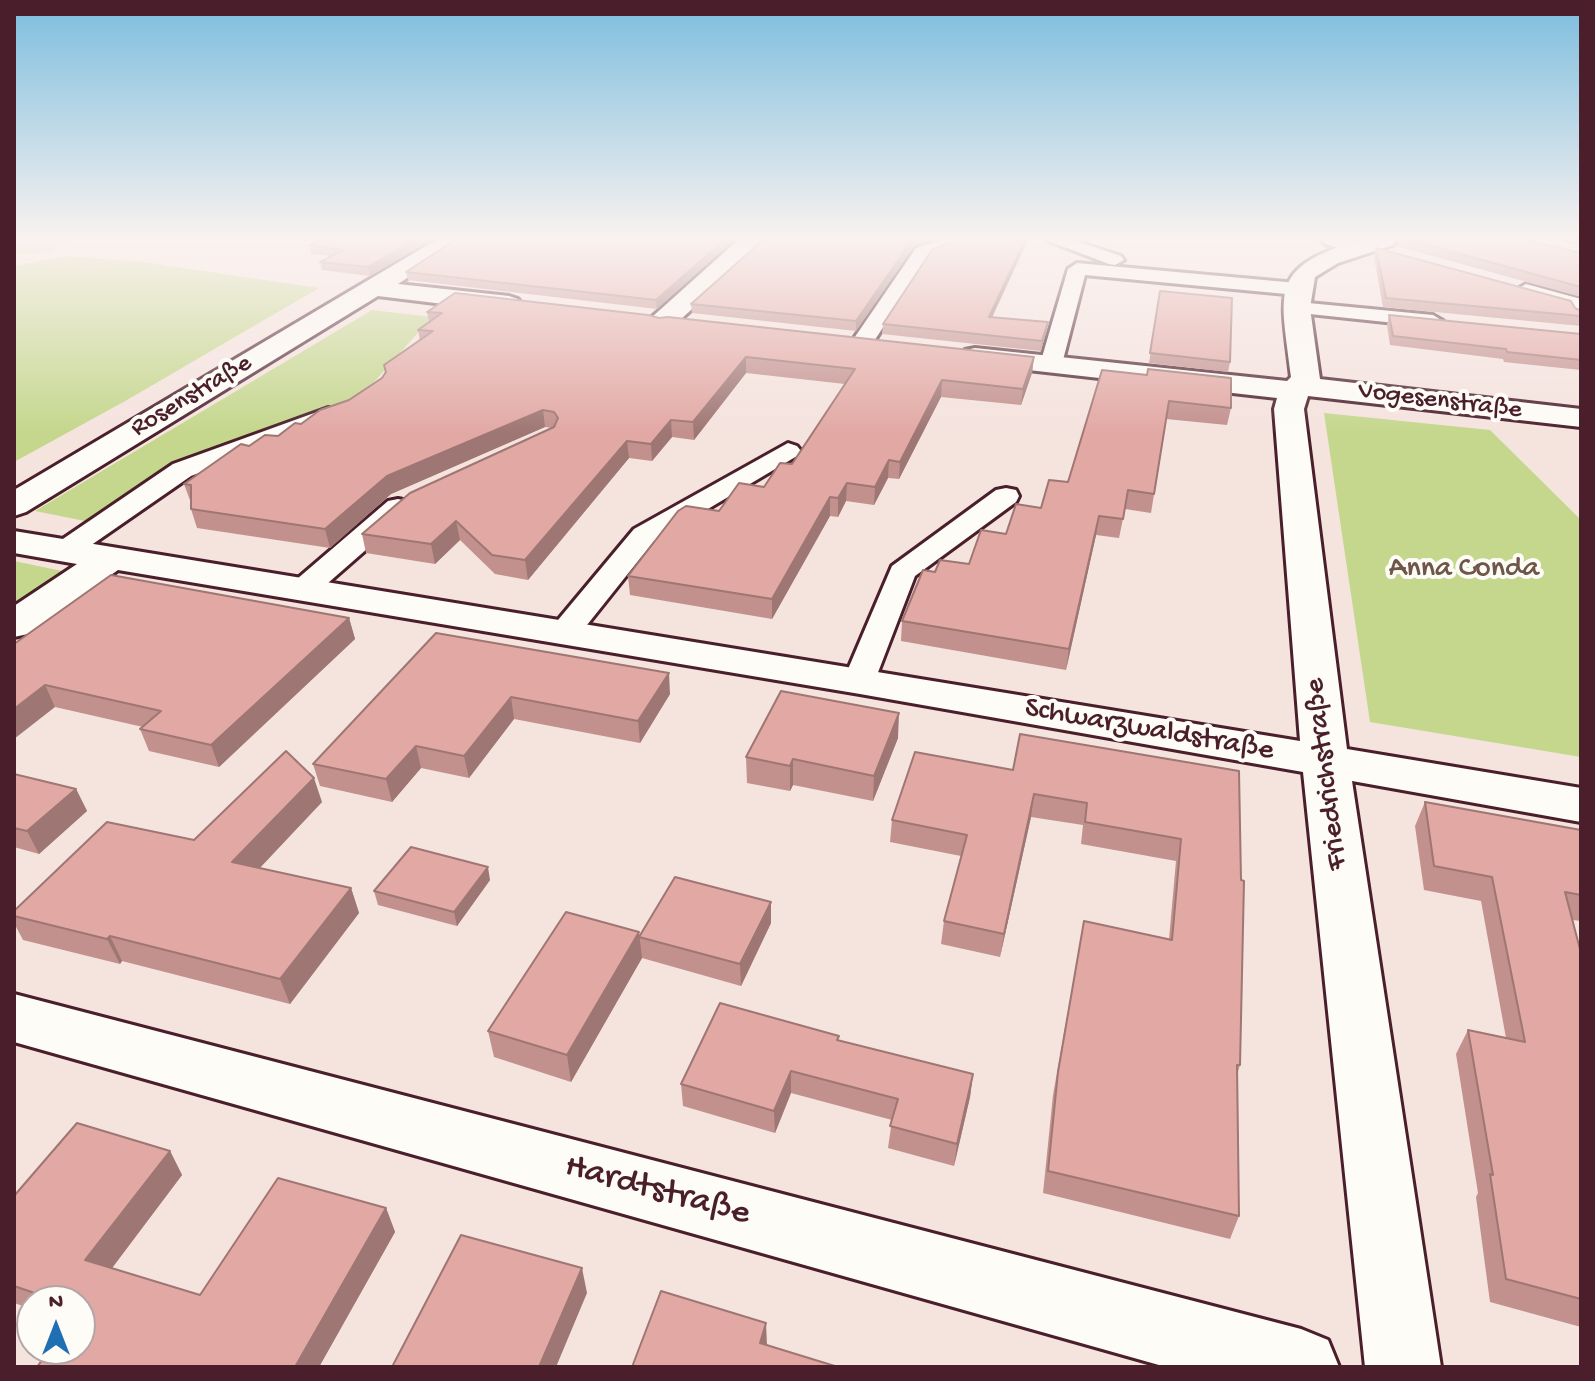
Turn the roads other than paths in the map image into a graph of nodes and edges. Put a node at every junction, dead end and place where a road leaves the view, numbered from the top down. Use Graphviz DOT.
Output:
graph roads {
  1 [pos="345,304"];
  2 [pos="510,304"];
  3 [pos="681,304"];
  4 [pos="887,304"];
  5 [pos="1067,304"];
  6 [pos="1298,304"];
  7 [pos="1333,304"];
  8 [pos="540,308"];
  9 [pos="631,319"];
  10 [pos="661,323"];
  11 [pos="1455,323"];
  12 [pos="692,326"];
  13 [pos="830,340"];
  14 [pos="861,344"];
  15 [pos="893,347"];
  16 [pos="956,354"];
  17 [pos="1051,364"];
  18 [pos="1296,388"];
  19 [pos="354,402"];
  20 [pos="1581,418"];
  21 [pos="788,451"];
  22 [pos="417,496"];
  23 [pos="1006,496"];
  24 [pos="14,505"];
  25 [pos="14,542"];
  26 [pos="64,551"];
  27 [pos="109,559"];
  28 [pos="301,591"];
  29 [pos="14,625"];
  30 [pos="564,633"];
  31 [pos="860,681"];
  32 [pos="1325,761"];
  33 [pos="1581,805"];
  34 [pos="14,1018"];
  35 [pos="1301,1367"];
  36 [pos="1403,1367"];
  1 -- 24 [label="street, Rosenstraße"];
  2 -- 8 [label="street"];
  3 -- 10 [label="street"];
  4 -- 14 [label="lane"];
  5 -- 17 [label="lane"];
  6 -- 18 [label="street, Friedrichstraße"];
  7 -- 11 [label="lane"];
  9 -- 10 [label="street"];
  10 -- 12 [label="street"];
  13 -- 14 [label="street"];
  14 -- 15 [label="street"];
  16 -- 17 [label="street, Vogesenstraße"];
  17 -- 18 [label="street, Vogesenstraße"];
  18 -- 20 [label="street, Vogesenstraße"];
  18 -- 32 [label="street, Friedrichstraße"];
  19 -- 26 [label="lane"];
  21 -- 30 [label="lane"];
  22 -- 28 [label="lane"];
  23 -- 31 [label="lane"];
  25 -- 26 [label="street, Schwarzwaldstraße"];
  26 -- 27 [label="street, Schwarzwaldstraße"];
  27 -- 28 [label="street, Schwarzwaldstraße"];
  27 -- 29 [label="street"];
  28 -- 30 [label="street, Schwarzwaldstraße"];
  30 -- 31 [label="street, Schwarzwaldstraße"];
  31 -- 32 [label="street, Schwarzwaldstraße"];
  32 -- 33 [label="street, Schwarzwaldstraße"];
  32 -- 36 [label="street, Friedrichstraße"];
  34 -- 35 [label="street, Hardtstraße"];
}
